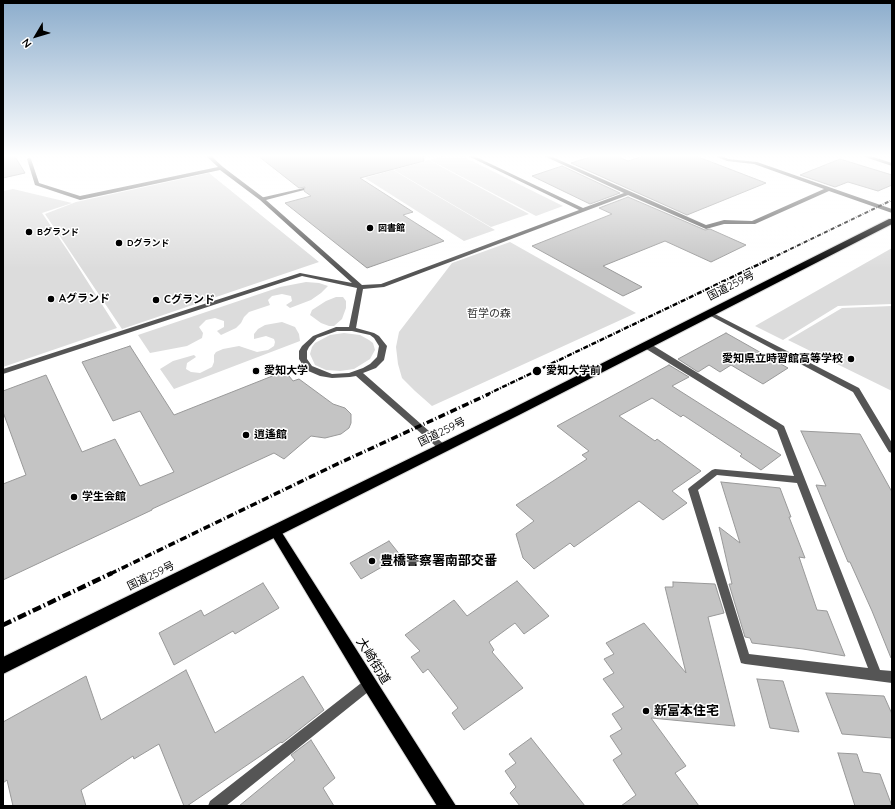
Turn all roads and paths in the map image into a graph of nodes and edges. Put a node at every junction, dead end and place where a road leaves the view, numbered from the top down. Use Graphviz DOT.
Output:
graph roads {
  1 [pos="64,193"];
  2 [pos="105,193"];
  3 [pos="254,193"];
  4 [pos="287,193"];
  5 [pos="547,193"];
  6 [pos="628,193"];
  7 [pos="820,193"];
  8 [pos="839,193"];
  9 [pos="262,199"];
  10 [pos="583,210"];
  11 [pos="892,211"];
  12 [pos="892,221"];
  13 [pos="360,287"];
  14 [pos="709,313"];
  15 [pos="352,329"];
  16 [pos="646,345"];
  17 [pos="3,372"];
  18 [pos="358,373"];
  19 [pos="443,448"];
  20 [pos="892,450"];
  21 [pos="800,480"];
  22 [pos="275,531"];
  23 [pos="3,666"];
  24 [pos="877,676"];
  25 [pos="892,677"];
  26 [pos="369,684"];
  27 [pos="216,806"];
  28 [pos="447,806"];
  1 -- 2 [label="street"];
  3 -- 9 [label="street"];
  4 -- 9 [label="street"];
  5 -- 10 [label="street"];
  6 -- 7 [label="street"];
  6 -- 10 [label="street"];
  8 -- 11 [label="street"];
  9 -- 13 [label="street"];
  10 -- 13 [label="street"];
  12 -- 14 [label="highway, 国道259号"];
  13 -- 15 [label="street"];
  13 -- 17 [label="street"];
  14 -- 16 [label="highway, 国道259号"];
  14 -- 20 [label="street"];
  15 -- 18 [label="street"];
  15 -- 18 [label="street"];
  16 -- 19 [label="highway, 国道259号"];
  16 -- 21 [label="street"];
  18 -- 19 [label="street"];
  19 -- 22 [label="highway, 国道259号"];
  21 -- 24 [label="street"];
  21 -- 24 [label="street"];
  22 -- 23 [label="highway, 国道259号"];
  22 -- 26 [label="main road, 大崎街道"];
  24 -- 25 [label="street"];
  26 -- 27 [label="street"];
  26 -- 28 [label="main road, 大崎街道"];
}
